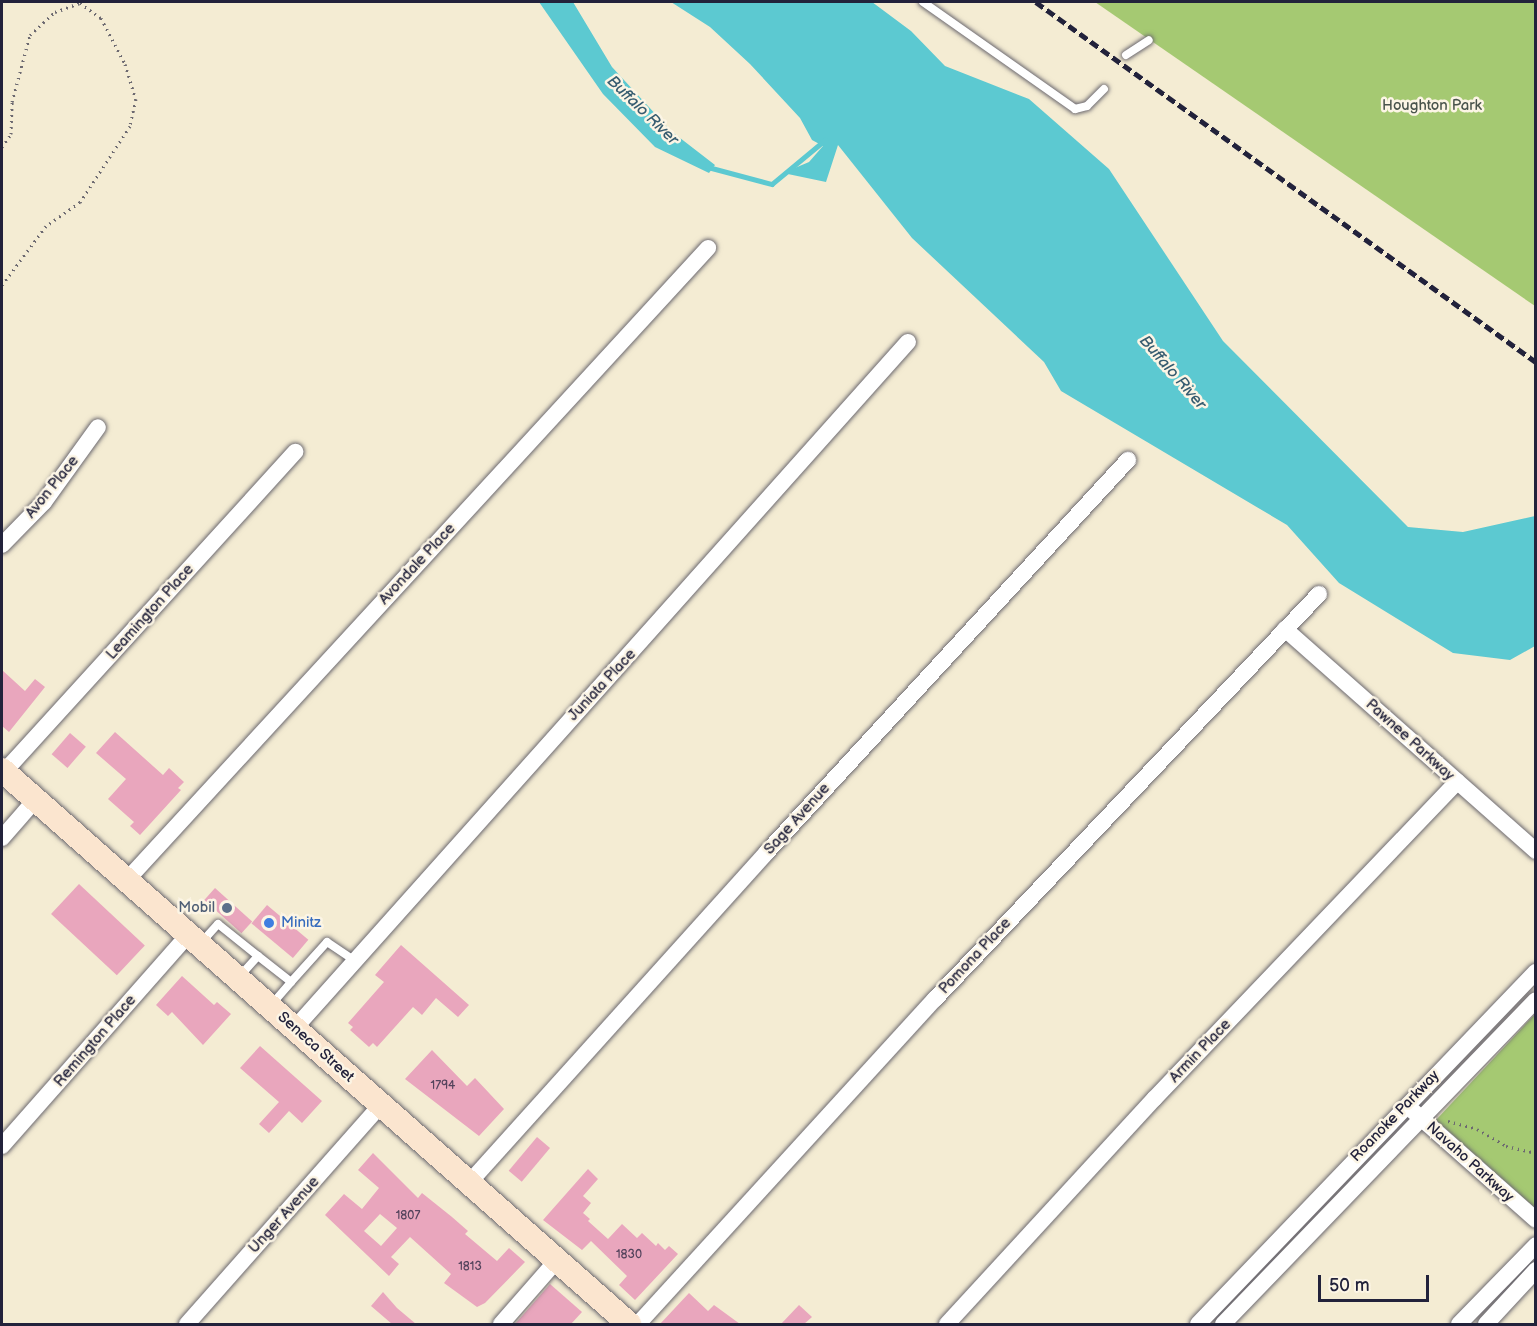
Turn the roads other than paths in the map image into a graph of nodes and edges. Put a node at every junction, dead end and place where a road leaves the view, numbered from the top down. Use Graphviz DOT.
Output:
graph roads {
  1 [pos="923,2"];
  2 [pos="1149,40"];
  3 [pos="1126,55"];
  4 [pos="1104,89"];
  5 [pos="708,248"];
  6 [pos="908,342"];
  7 [pos="98,427"];
  8 [pos="295,452"];
  9 [pos="1128,460"];
  10 [pos="2,545"];
  11 [pos="1319,594"];
  12 [pos="1285,629"];
  13 [pos="3,771"];
  14 [pos="1457,782"];
  15 [pos="36,799"];
  16 [pos="2,838"];
  17 [pos="1536,851"];
  18 [pos="126,881"];
  19 [pos="194,940"];
  20 [pos="258,956"];
  21 [pos="355,961"];
  22 [pos="1536,972"];
  23 [pos="237,978"];
  24 [pos="291,982"];
  25 [pos="1536,1000"];
  26 [pos="270,1006"];
  27 [pos="295,1028"];
  28 [pos="1406,1104"];
  29 [pos="381,1105"];
  30 [pos="1427,1124"];
  31 [pos="2,1146"];
  32 [pos="469,1183"];
  33 [pos="1536,1220"];
  34 [pos="1536,1245"];
  35 [pos="557,1260"];
  36 [pos="1256,1263"];
  37 [pos="1536,1270"];
  38 [pos="1270,1275"];
  39 [pos="187,1324"];
  40 [pos="501,1324"];
  41 [pos="629,1324"];
  42 [pos="638,1324"];
  43 [pos="947,1324"];
  44 [pos="1198,1324"];
  45 [pos="1224,1324"];
  46 [pos="1459,1324"];
  47 [pos="1486,1324"];
  1 -- 4 [label="lane"];
  2 -- 3 [label="lane"];
  5 -- 18 [label="street, Avondale Place"];
  6 -- 21 [label="street, Juniata Place"];
  7 -- 10 [label="street, Avon Place"];
  8 -- 13 [label="street, Leamington Place"];
  9 -- 32 [label="street, Sage Avenue"];
  11 -- 12 [label="street, Pomona Place"];
  12 -- 14 [label="street, Pawnee Parkway"];
  12 -- 42 [label="street, Pomona Place"];
  13 -- 15 [label="main road, Seneca Street"];
  14 -- 17 [label="street, Pawnee Parkway"];
  14 -- 43 [label="street, Armin Place"];
  15 -- 16 [label="street"];
  15 -- 18 [label="main road, Seneca Street"];
  18 -- 19 [label="main road, Seneca Street"];
  19 -- 20 [label="lane"];
  19 -- 23 [label="main road, Seneca Street"];
  19 -- 31 [label="street, Remington Place"];
  20 -- 23 [label="lane"];
  20 -- 24 [label="lane"];
  21 -- 24 [label="lane"];
  21 -- 27 [label="street, Juniata Place"];
  22 -- 28 [label="street, Roanoke Parkway"];
  23 -- 26 [label="main road, Seneca Street"];
  24 -- 26 [label="lane"];
  25 -- 30 [label="street, Roanoke Parkway"];
  26 -- 27 [label="main road, Seneca Street"];
  27 -- 29 [label="main road, Seneca Street"];
  28 -- 30 [label="street, Navaho Parkway"];
  28 -- 36 [label="street, Roanoke Parkway"];
  29 -- 32 [label="main road, Seneca Street"];
  29 -- 39 [label="street, Unger Avenue"];
  30 -- 33 [label="street, Navaho Parkway"];
  30 -- 38 [label="street, Roanoke Parkway"];
  32 -- 35 [label="main road, Seneca Street"];
  34 -- 46 [label="street"];
  35 -- 40 [label="street"];
  35 -- 41 [label="main road, Seneca Street"];
  36 -- 38 [label="street"];
  36 -- 44 [label="street, Roanoke Parkway"];
  37 -- 47 [label="street"];
  38 -- 45 [label="street, Roanoke Parkway"];
}
